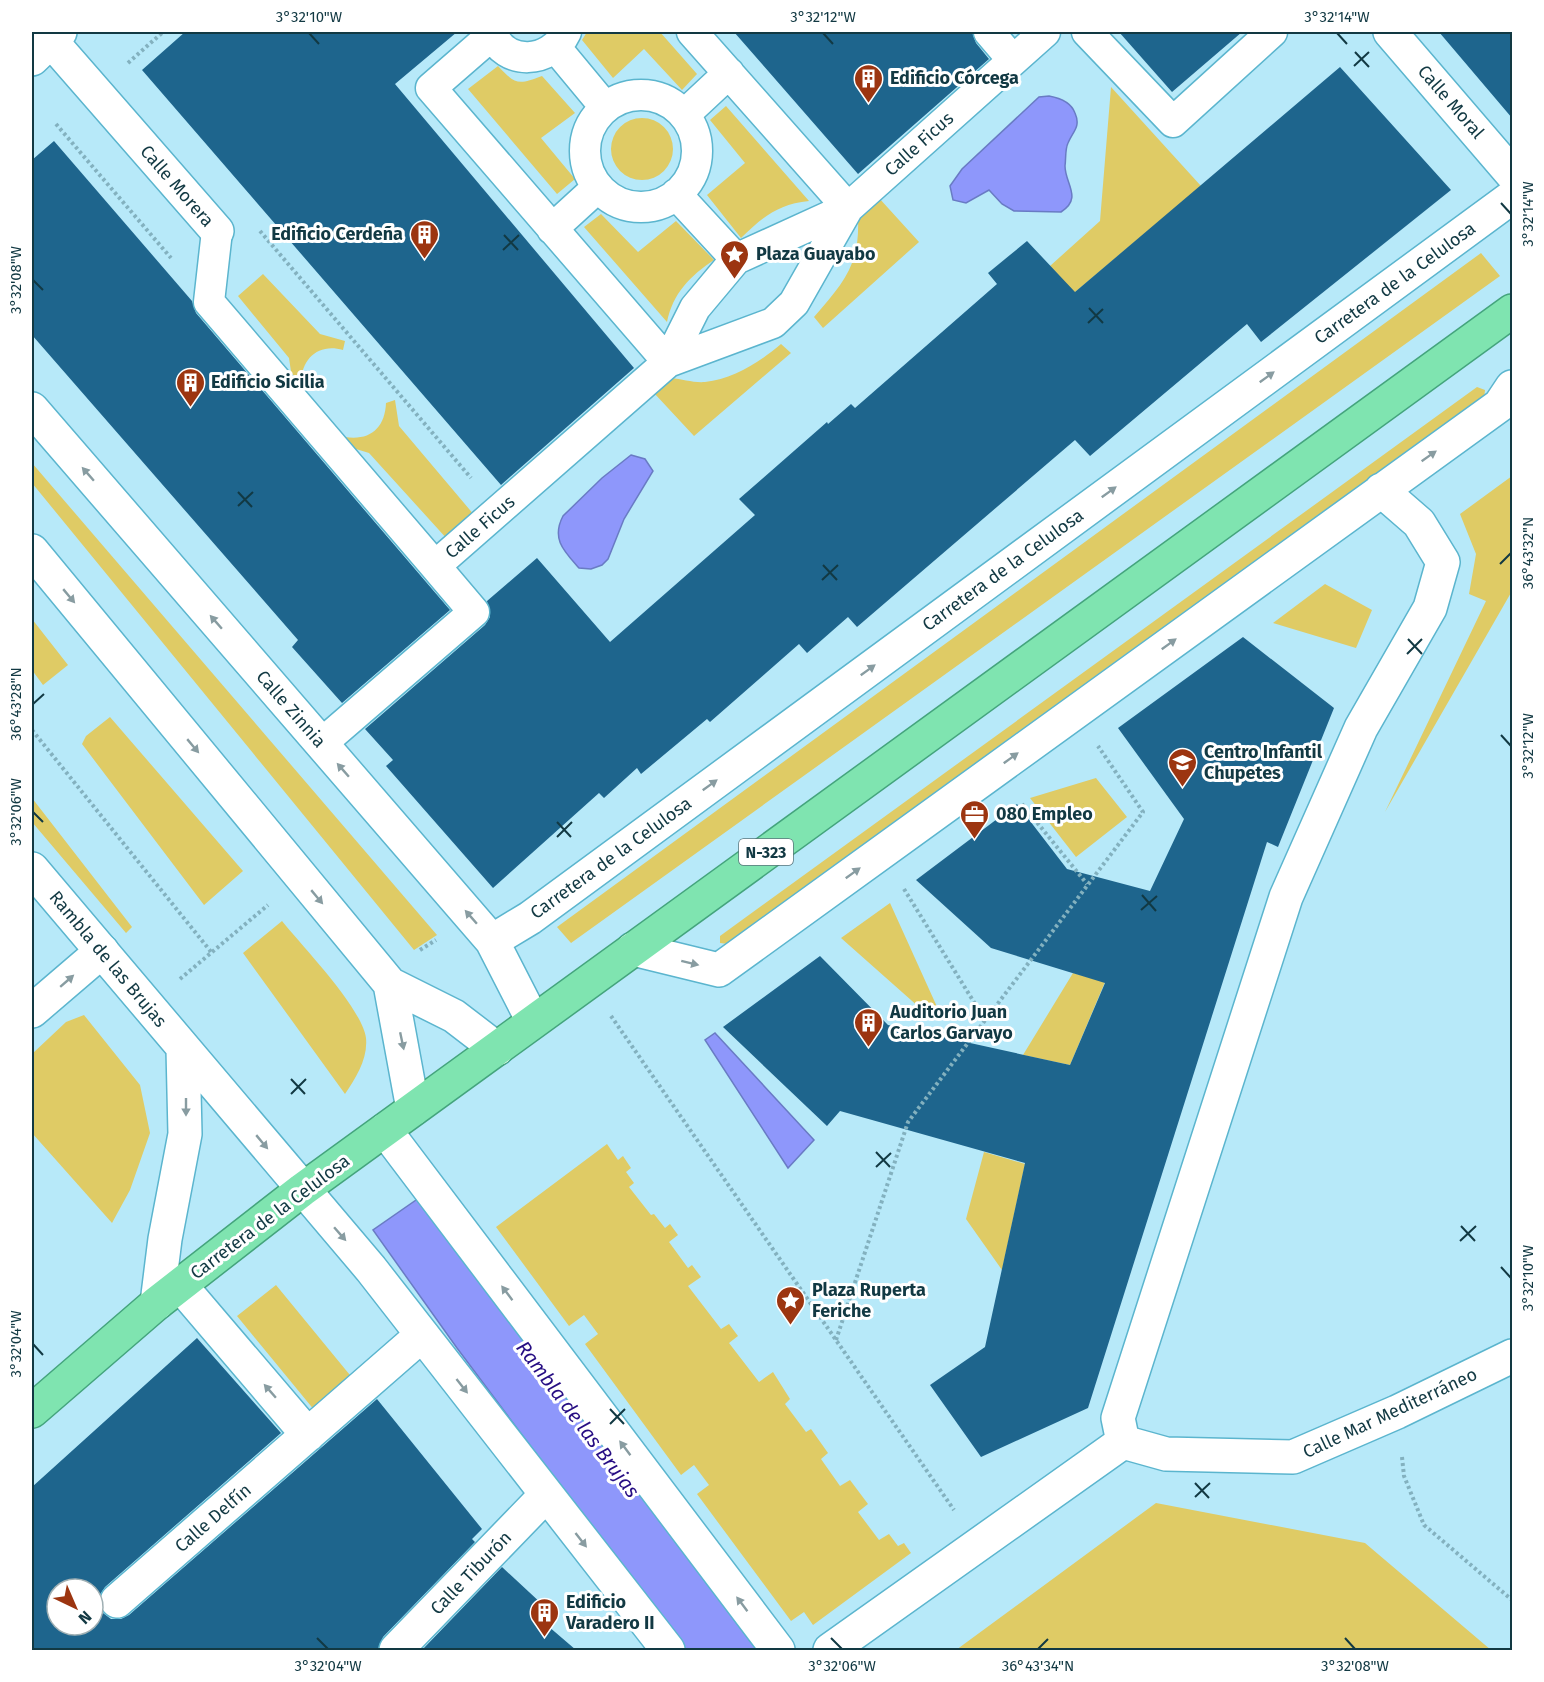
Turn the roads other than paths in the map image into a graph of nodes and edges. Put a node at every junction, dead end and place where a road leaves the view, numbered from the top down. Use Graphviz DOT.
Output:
graph roads {
  1 [pos="692,32"];
  2 [pos="989,32"];
  3 [pos="1045,32"];
  4 [pos="1087,32"];
  5 [pos="1272,32"];
  6 [pos="1390,32"];
  7 [pos="491,33"];
  8 [pos="561,40"];
  9 [pos="48,44"];
  10 [pos="1012,59"];
  11 [pos="729,73"];
  12 [pos="605,107"];
  13 [pos="684,115"];
  14 [pos="1512,174"];
  15 [pos="598,187"];
  16 [pos="676,194"];
  17 [pos="1512,197"];
  18 [pos="848,208"];
  19 [pos="552,229"];
  20 [pos="217,231"];
  21 [pos="736,258"];
  22 [pos="1512,311"];
  23 [pos="668,362"];
  24 [pos="1512,387"];
  25 [pos="32,409"];
  26 [pos="1381,490"];
  27 [pos="32,551"];
  28 [pos="435,566"];
  29 [pos="321,744"];
  30 [pos="32,869"];
  31 [pos="492,941"];
  32 [pos="633,949"];
  33 [pos="102,951"];
  34 [pos="390,984"];
  35 [pos="32,1011"];
  36 [pos="533,1021"];
  37 [pos="497,1048"];
  38 [pos="183,1049"];
  39 [pos="413,1108"];
  40 [pos="385,1130"];
  41 [pos="302,1190"];
  42 [pos="169,1294"];
  43 [pos="422,1335"];
  44 [pos="1512,1356"];
  45 [pos="32,1411"];
  46 [pos="308,1435"];
  47 [pos="1123,1442"];
  48 [pos="546,1495"];
  49 [pos="117,1601"];
  50 [pos="396,1650"];
  51 [pos="668,1650"];
  52 [pos="778,1650"];
  53 [pos="830,1650"];
  1 -- 11 [label="street"];
  2 -- 10 [label="street"];
  3 -- 10 [label="street, Calle Ficus"];
  4 -- 5 [label="street"];
  6 -- 14 [label="street, Calle Moral"];
  7 -- 8 [label="street"];
  7 -- 19 [label="street"];
  8 -- 12 [label="street"];
  9 -- 20 [label="street, Calle Morera"];
  10 -- 18 [label="street, Calle Ficus"];
  11 -- 13 [label="street"];
  11 -- 18 [label="street"];
  12 -- 13 [label="street"];
  12 -- 15 [label="street"];
  13 -- 16 [label="street"];
  15 -- 16 [label="street"];
  15 -- 19 [label="street"];
  16 -- 21 [label="street"];
  31 -- 17 [label="street, Carretera de la Celulosa, one-way"];
  18 -- 21 [label="street, Calle Ficus"];
  18 -- 23 [label="street, Calle Ficus"];
  19 -- 23 [label="street"];
  20 -- 28 [label="street, Calle Morera"];
  21 -- 23 [label="street, Calle Ficus"];
  22 -- 32 [label="highway, Carretera de la Celulosa / N-323"];
  23 -- 28 [label="street, Calle Ficus"];
  26 -- 24 [label="street, one-way"];
  29 -- 25 [label="street, Calle Zinnia, one-way"];
  32 -- 26 [label="street, one-way"];
  26 -- 47 [label="street"];
  27 -- 34 [label="street, one-way"];
  28 -- 29 [label="street, Calle Ficus"];
  31 -- 29 [label="street, Calle Zinnia, one-way"];
  30 -- 33 [label="street, Rambla de las Brujas"];
  31 -- 36 [label="street, Calle Zinnia"];
  32 -- 36 [label="highway, Carretera de la Celulosa / N-323"];
  35 -- 33 [label="street, one-way"];
  33 -- 38 [label="street, Rambla de las Brujas"];
  34 -- 37 [label="street"];
  34 -- 39 [label="street, one-way"];
  36 -- 37 [label="highway, Carretera de la Celulosa / N-323"];
  37 -- 39 [label="highway, Carretera de la Celulosa / N-323"];
  38 -- 41 [label="street, Rambla de las Brujas, one-way"];
  38 -- 42 [label="street, one-way"];
  39 -- 40 [label="highway, Carretera de la Celulosa / N-323"];
  40 -- 41 [label="highway, Carretera de la Celulosa / N-323"];
  52 -- 40 [label="street, one-way"];
  41 -- 42 [label="highway, Carretera de la Celulosa / N-323"];
  41 -- 43 [label="street, Rambla de las Brujas, one-way"];
  42 -- 45 [label="highway, Carretera de la Celulosa / N-323"];
  46 -- 42 [label="street, one-way"];
  43 -- 46 [label="street, Calle Delfín"];
  43 -- 48 [label="street, Rambla de las Brujas, one-way"];
  44 -- 47 [label="street, Calle Mar Mediterráneo"];
  46 -- 49 [label="street, Calle Delfín"];
  47 -- 53 [label="street"];
  48 -- 50 [label="street, Calle Tiburón"];
  48 -- 51 [label="street, Rambla de las Brujas, one-way"];
}
